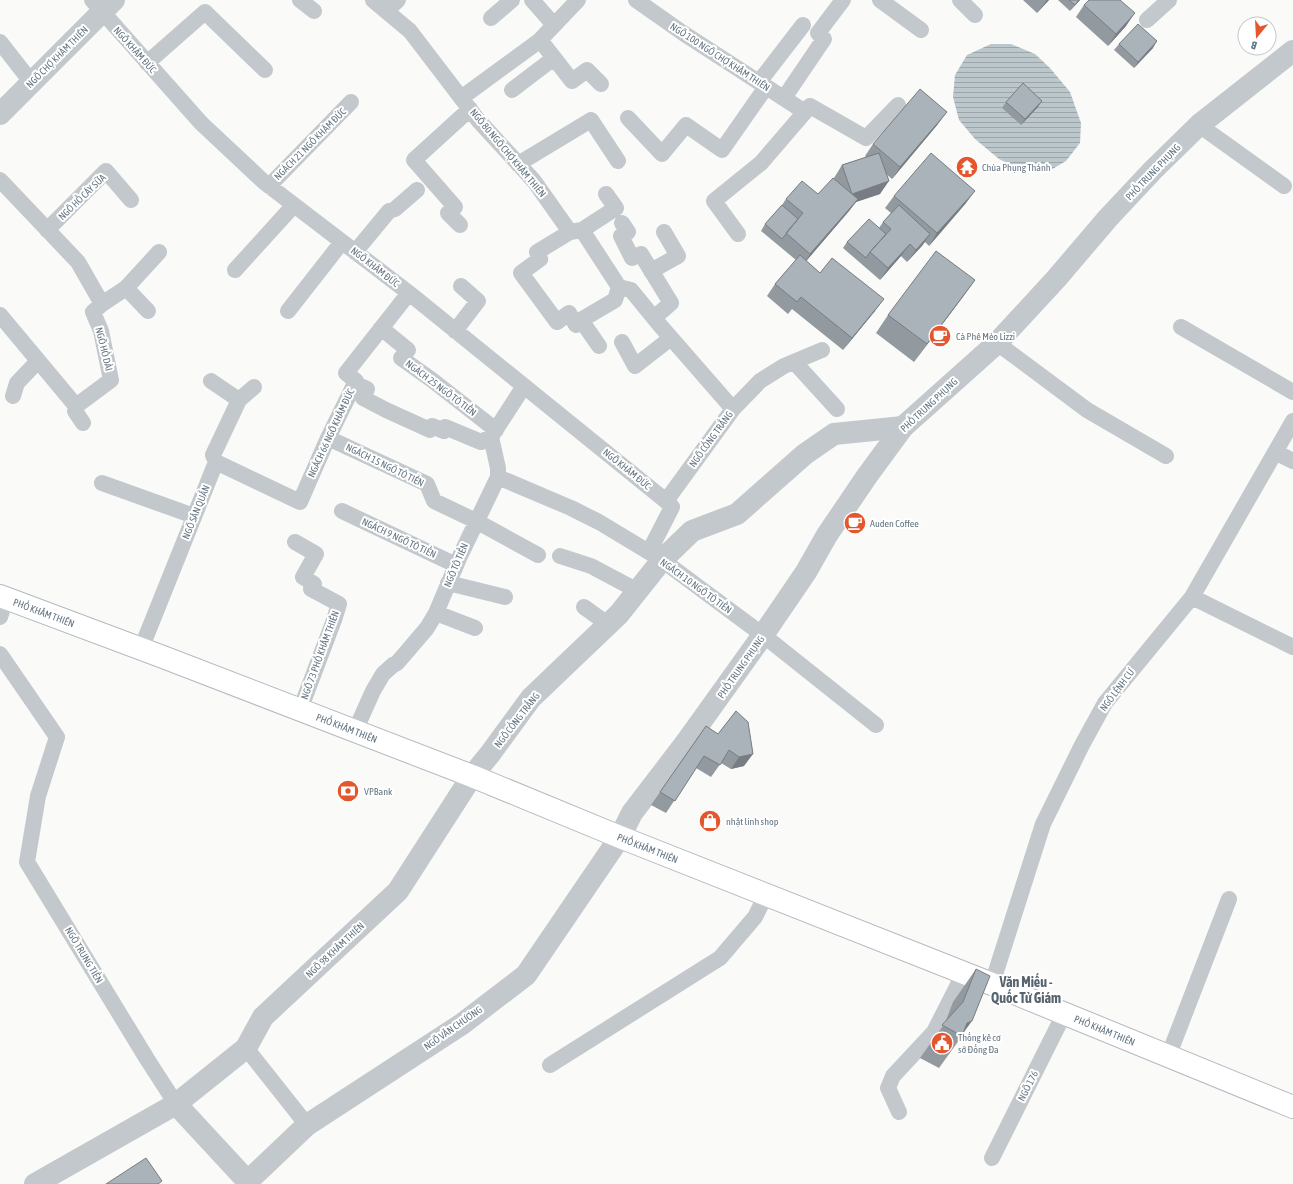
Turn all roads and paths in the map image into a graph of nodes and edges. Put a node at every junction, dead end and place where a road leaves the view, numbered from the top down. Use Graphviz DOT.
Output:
graph roads {
  1 [pos="300,0"];
  2 [pos="373,0"];
  3 [pos="398,0"];
  4 [pos="512,0"];
  5 [pos="532,0"];
  6 [pos="578,0"];
  7 [pos="636,0"];
  8 [pos="843,0"];
  9 [pos="880,0"];
  10 [pos="960,0"];
  11 [pos="1169,0"];
  12 [pos="103,4"];
  13 [pos="314,11"];
  14 [pos="386,11"];
  15 [pos="975,15"];
  16 [pos="491,18"];
  17 [pos="1147,20"];
  18 [pos="554,25"];
  19 [pos="803,25"];
  20 [pos="921,30"];
  21 [pos="540,40"];
  22 [pos="0,42"];
  23 [pos="1293,51"];
  24 [pos="554,58"];
  25 [pos="147,63"];
  26 [pos="265,70"];
  27 [pos="32,83"];
  28 [pos="602,84"];
  29 [pos="762,84"];
  30 [pos="512,90"];
  31 [pos="784,98"];
  32 [pos="351,102"];
  33 [pos="466,103"];
  34 [pos="898,104"];
  35 [pos="805,112"];
  36 [pos="0,114"];
  37 [pos="628,118"];
  38 [pos="1200,125"];
  39 [pos="618,161"];
  40 [pos="518,164"];
  41 [pos="0,180"];
  42 [pos="269,186"];
  43 [pos="1284,186"];
  44 [pos="417,190"];
  45 [pos="606,194"];
  46 [pos="131,200"];
  47 [pos="294,205"];
  48 [pos="622,222"];
  49 [pos="460,225"];
  50 [pos="47,230"];
  51 [pos="576,231"];
  52 [pos="664,232"];
  53 [pos="738,234"];
  54 [pos="342,242"];
  55 [pos="159,252"];
  56 [pos="356,252"];
  57 [pos="235,270"];
  58 [pos="651,271"];
  59 [pos="461,286"];
  60 [pos="619,287"];
  61 [pos="126,288"];
  62 [pos="409,293"];
  63 [pos="102,304"];
  64 [pos="148,311"];
  65 [pos="288,311"];
  66 [pos="0,315"];
  67 [pos="654,318"];
  68 [pos="582,321"];
  69 [pos="1181,326"];
  70 [pos="381,328"];
  71 [pos="455,331"];
  72 [pos="671,338"];
  73 [pos="622,342"];
  74 [pos="997,343"];
  75 [pos="599,346"];
  76 [pos="822,350"];
  77 [pos="38,361"];
  78 [pos="796,361"];
  79 [pos="211,381"];
  80 [pos="354,383"];
  81 [pos="524,386"];
  82 [pos="254,387"];
  83 [pos="1293,392"];
  84 [pos="13,396"];
  85 [pos="239,400"];
  86 [pos="76,406"];
  87 [pos="732,409"];
  88 [pos="837,409"];
  89 [pos="1293,422"];
  90 [pos="83,423"];
  91 [pos="903,427"];
  92 [pos="494,434"];
  93 [pos="328,438"];
  94 [pos="1275,452"];
  95 [pos="1166,456"];
  96 [pos="1293,461"];
  97 [pos="216,462"];
  98 [pos="498,477"];
  99 [pos="102,483"];
  100 [pos="666,501"];
  101 [pos="342,511"];
  102 [pos="194,516"];
  103 [pos="476,521"];
  104 [pos="295,542"];
  105 [pos="538,555"];
  106 [pos="560,556"];
  107 [pos="662,560"];
  108 [pos="456,565"];
  109 [pos="448,583"];
  110 [pos="638,591"];
  111 [pos="505,597"];
  112 [pos="1192,597"];
  113 [pos="2,604"];
  114 [pos="584,607"];
  115 [pos="436,613"];
  116 [pos="609,625"];
  117 [pos="476,628"];
  118 [pos="763,635"];
  119 [pos="1293,647"];
  120 [pos="142,649"];
  121 [pos="0,654"];
  122 [pos="300,710"];
  123 [pos="876,725"];
  124 [pos="356,731"];
  125 [pos="472,776"];
  126 [pos="620,838"];
  127 [pos="766,895"];
  128 [pos="1229,899"];
  129 [pos="964,973"];
  130 [pos="992,984"];
  131 [pos="1064,1014"];
  132 [pos="246,1048"];
  133 [pos="1168,1057"];
  134 [pos="550,1065"];
  135 [pos="176,1104"];
  136 [pos="1293,1107"];
  137 [pos="899,1112"];
  138 [pos="307,1125"];
  139 [pos="992,1158"];
  140 [pos="249,1182"];
  141 [pos="35,1184"];
  1 -- 13 [label="lane"];
  2 -- 14 [label="lane, NGÕ 80 NGÕ CHỢ KHÂM THIÊN"];
  3 -- 14 [label="lane"];
  4 -- 16 [label="lane"];
  5 -- 18 [label="lane"];
  6 -- 18 [label="lane"];
  7 -- 29 [label="lane, NGÕ 100 NGÕ CHỢ KHÂM THIÊN"];
  8 -- 31 [label="lane"];
  9 -- 20 [label="lane"];
  10 -- 15 [label="lane"];
  11 -- 17 [label="lane"];
  12 -- 25 [label="lane, NGÕ KHÂM ĐỨC"];
  12 -- 27 [label="street, NGÕ CHỢ KHÂM THIÊN"];
  14 -- 33 [label="lane, NGÕ 80 NGÕ CHỢ KHÂM THIÊN"];
  18 -- 21 [label="lane"];
  19 -- 29 [label="lane"];
  21 -- 24 [label="lane"];
  21 -- 33 [label="lane"];
  22 -- 27 [label="lane"];
  23 -- 38 [label="street, PHỐ TRUNG PHỤNG"];
  24 -- 28 [label="lane"];
  24 -- 30 [label="lane"];
  25 -- 26 [label="lane"];
  25 -- 42 [label="lane, NGÕ KHÂM ĐỨC"];
  27 -- 36 [label="street, NGÕ CHỢ KHÂM THIÊN"];
  29 -- 31 [label="lane, NGÕ 100 NGÕ CHỢ KHÂM THIÊN"];
  29 -- 37 [label="lane"];
  31 -- 35 [label="lane, NGÕ 100 NGÕ CHỢ KHÂM THIÊN"];
  32 -- 42 [label="lane, NGÁCH 21 NGÕ KHÂM ĐỨC"];
  33 -- 40 [label="lane, NGÕ 80 NGÕ CHỢ KHÂM THIÊN"];
  33 -- 49 [label="lane"];
  34 -- 35 [label="lane"];
  35 -- 53 [label="lane"];
  38 -- 43 [label="lane"];
  38 -- 74 [label="street, PHỐ TRUNG PHỤNG"];
  39 -- 40 [label="lane"];
  40 -- 51 [label="lane, NGÕ 80 NGÕ CHỢ KHÂM THIÊN"];
  41 -- 50 [label="lane"];
  42 -- 47 [label="lane, NGÕ KHÂM ĐỨC"];
  44 -- 56 [label="lane"];
  45 -- 51 [label="lane"];
  46 -- 50 [label="lane, NGÕ HỒ CÂY SỮA"];
  47 -- 54 [label="lane, NGÕ KHÂM ĐỨC"];
  47 -- 57 [label="lane"];
  48 -- 58 [label="lane"];
  50 -- 63 [label="lane"];
  51 -- 60 [label="lane, NGÕ 80 NGÕ CHỢ KHÂM THIÊN"];
  51 -- 68 [label="lane"];
  52 -- 58 [label="lane"];
  54 -- 56 [label="lane, NGÕ KHÂM ĐỨC"];
  54 -- 65 [label="lane"];
  55 -- 61 [label="lane"];
  56 -- 62 [label="lane, NGÕ KHÂM ĐỨC"];
  58 -- 67 [label="lane"];
  59 -- 71 [label="lane"];
  60 -- 67 [label="lane, NGÕ 80 NGÕ CHỢ KHÂM THIÊN"];
  60 -- 68 [label="lane"];
  61 -- 63 [label="lane"];
  61 -- 64 [label="lane"];
  62 -- 70 [label="lane, NGÁCH 66 NGÕ KHÂM ĐỨC"];
  62 -- 71 [label="lane, NGÕ KHÂM ĐỨC"];
  63 -- 86 [label="lane, NGÕ HỒ DÀI"];
  66 -- 77 [label="lane"];
  67 -- 72 [label="lane, NGÕ 80 NGÕ CHỢ KHÂM THIÊN"];
  68 -- 75 [label="lane"];
  69 -- 83 [label="lane"];
  70 -- 80 [label="lane, NGÁCH 66 NGÕ KHÂM ĐỨC"];
  70 -- 92 [label="lane, NGÁCH 25 NGÕ TÔ TIỀN"];
  71 -- 81 [label="lane, NGÕ KHÂM ĐỨC"];
  72 -- 73 [label="lane"];
  72 -- 87 [label="lane, NGÕ 80 NGÕ CHỢ KHÂM THIÊN"];
  74 -- 91 [label="street, PHỐ TRUNG PHỤNG"];
  74 -- 95 [label="lane"];
  76 -- 78 [label="lane, NGÕ CỐNG TRẮNG"];
  77 -- 84 [label="lane"];
  77 -- 86 [label="lane"];
  78 -- 87 [label="lane, NGÕ CỐNG TRẮNG"];
  78 -- 88 [label="lane"];
  79 -- 85 [label="lane"];
  80 -- 92 [label="lane"];
  80 -- 93 [label="lane, NGÁCH 66 NGÕ KHÂM ĐỨC"];
  81 -- 92 [label="lane"];
  81 -- 100 [label="lane, NGÕ KHÂM ĐỨC"];
  82 -- 85 [label="lane"];
  85 -- 97 [label="lane, NGÕ SÂN QUẦN"];
  86 -- 90 [label="lane"];
  87 -- 100 [label="lane, NGÕ CỐNG TRẮNG"];
  89 -- 94 [label="lane, NGÕ LỆNH CƯ"];
  91 -- 107 [label="street, NGÕ CỐNG TRẮNG"];
  91 -- 118 [label="street, PHỐ TRUNG PHỤNG"];
  92 -- 98 [label="lane"];
  93 -- 97 [label="lane, NGÁCH 66 NGÕ KHÂM ĐỨC"];
  93 -- 103 [label="lane, NGÁCH 15 NGÕ TÔ TIỀN"];
  94 -- 96 [label="lane"];
  94 -- 112 [label="lane, NGÕ LỆNH CƯ"];
  97 -- 102 [label="lane, NGÕ SÂN QUẦN"];
  98 -- 103 [label="lane, NGÕ TÔ TIỀN"];
  98 -- 107 [label="lane, NGÁCH 10 NGÕ TÔ TIỀN"];
  99 -- 102 [label="lane"];
  100 -- 107 [label="lane"];
  101 -- 108 [label="lane, NGÁCH 9 NGÕ TÔ TIỀN"];
  102 -- 120 [label="lane, NGÕ SÂN QUẦN"];
  103 -- 105 [label="lane, NGÁCH 15 NGÕ TÔ TIỀN"];
  103 -- 108 [label="lane, NGÕ TÔ TIỀN"];
  104 -- 122 [label="lane, NGÕ 73 PHỐ KHÂM THIÊN"];
  106 -- 110 [label="lane"];
  107 -- 110 [label="street, NGÕ CỐNG TRẮNG"];
  107 -- 118 [label="lane, NGÁCH 10 NGÕ TÔ TIỀN"];
  108 -- 109 [label="lane, NGÕ TÔ TIỀN"];
  109 -- 111 [label="lane"];
  109 -- 115 [label="lane, NGÕ TÔ TIỀN"];
  110 -- 116 [label="street, NGÕ CỐNG TRẮNG"];
  112 -- 119 [label="lane"];
  112 -- 130 [label="lane, NGÕ LỆNH CƯ"];
  113 -- 120 [label="main road, PHỐ KHÂM THIÊN"];
  114 -- 116 [label="lane"];
  115 -- 117 [label="lane"];
  115 -- 124 [label="lane, NGÕ TÔ TIỀN"];
  116 -- 125 [label="street, NGÕ CỐNG TRẮNG"];
  118 -- 123 [label="lane, NGÁCH 10 NGÕ TÔ TIỀN"];
  118 -- 126 [label="street, PHỐ TRUNG PHỤNG"];
  120 -- 122 [label="main road, PHỐ KHÂM THIÊN"];
  121 -- 135 [label="lane, NGÕ TRUNG TIỀN"];
  122 -- 124 [label="main road, PHỐ KHÂM THIÊN"];
  124 -- 125 [label="main road, PHỐ KHÂM THIÊN"];
  125 -- 126 [label="main road, PHỐ KHÂM THIÊN"];
  125 -- 132 [label="street, NGÕ 98 KHÂM THIÊN"];
  126 -- 127 [label="main road, PHỐ KHÂM THIÊN"];
  126 -- 138 [label="street, NGÕ VĂN CHƯƠNG"];
  127 -- 129 [label="main road, PHỐ KHÂM THIÊN"];
  127 -- 134 [label="lane"];
  128 -- 133 [label="lane"];
  129 -- 130 [label="main road, PHỐ KHÂM THIÊN"];
  129 -- 137 [label="lane"];
  130 -- 131 [label="main road, PHỐ KHÂM THIÊN"];
  131 -- 133 [label="main road, PHỐ KHÂM THIÊN"];
  131 -- 139 [label="lane, NGÕ 176"];
  132 -- 135 [label="street, NGÕ 98 KHÂM THIÊN"];
  132 -- 138 [label="lane"];
  133 -- 136 [label="main road, PHỐ KHÂM THIÊN"];
  135 -- 140 [label="street, NGÕ VĂN CHƯƠNG"];
  135 -- 141 [label="street"];
  138 -- 140 [label="street, NGÕ VĂN CHƯƠNG"];
}
